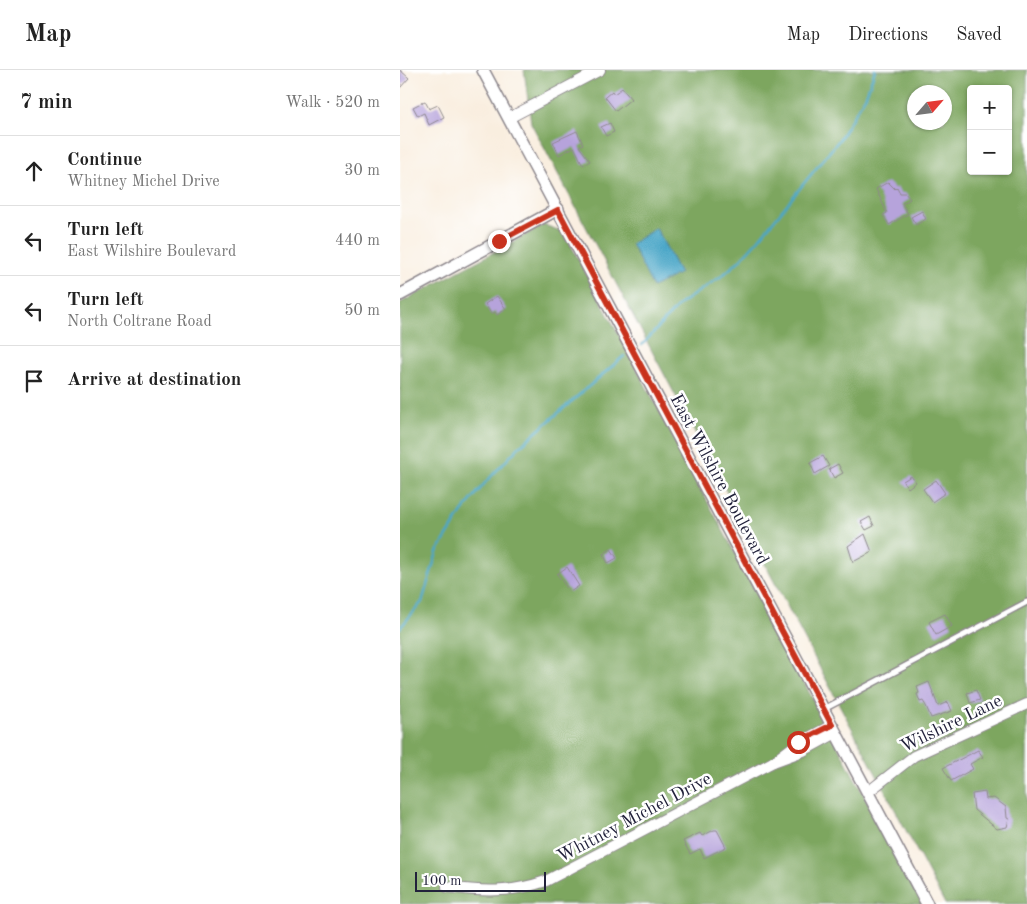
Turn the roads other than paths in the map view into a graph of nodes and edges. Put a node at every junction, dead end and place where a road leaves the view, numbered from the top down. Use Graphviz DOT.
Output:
graph roads {
  1 [pos="483,70"];
  2 [pos="600,70"];
  3 [pos="510,118"];
  4 [pos="558,210"];
  5 [pos="400,295"];
  6 [pos="1027,602"];
  7 [pos="1027,704"];
  8 [pos="824,710"];
  9 [pos="834,729"];
  10 [pos="868,792"];
  11 [pos="447,887"];
  12 [pos="927,904"];
  1 -- 3 [label="street, East Wilshire Boulevard"];
  2 -- 3 [label="street"];
  3 -- 4 [label="street, East Wilshire Boulevard"];
  4 -- 5 [label="street"];
  4 -- 8 [label="street, East Wilshire Boulevard"];
  6 -- 8 [label="lane"];
  7 -- 10 [label="street, Wilshire Lane"];
  8 -- 9 [label="street, East Wilshire Boulevard"];
  9 -- 10 [label="street, East Wilshire Boulevard"];
  9 -- 11 [label="street, Whitney Michel Drive"];
  10 -- 12 [label="street, East Wilshire Boulevard"];
}
